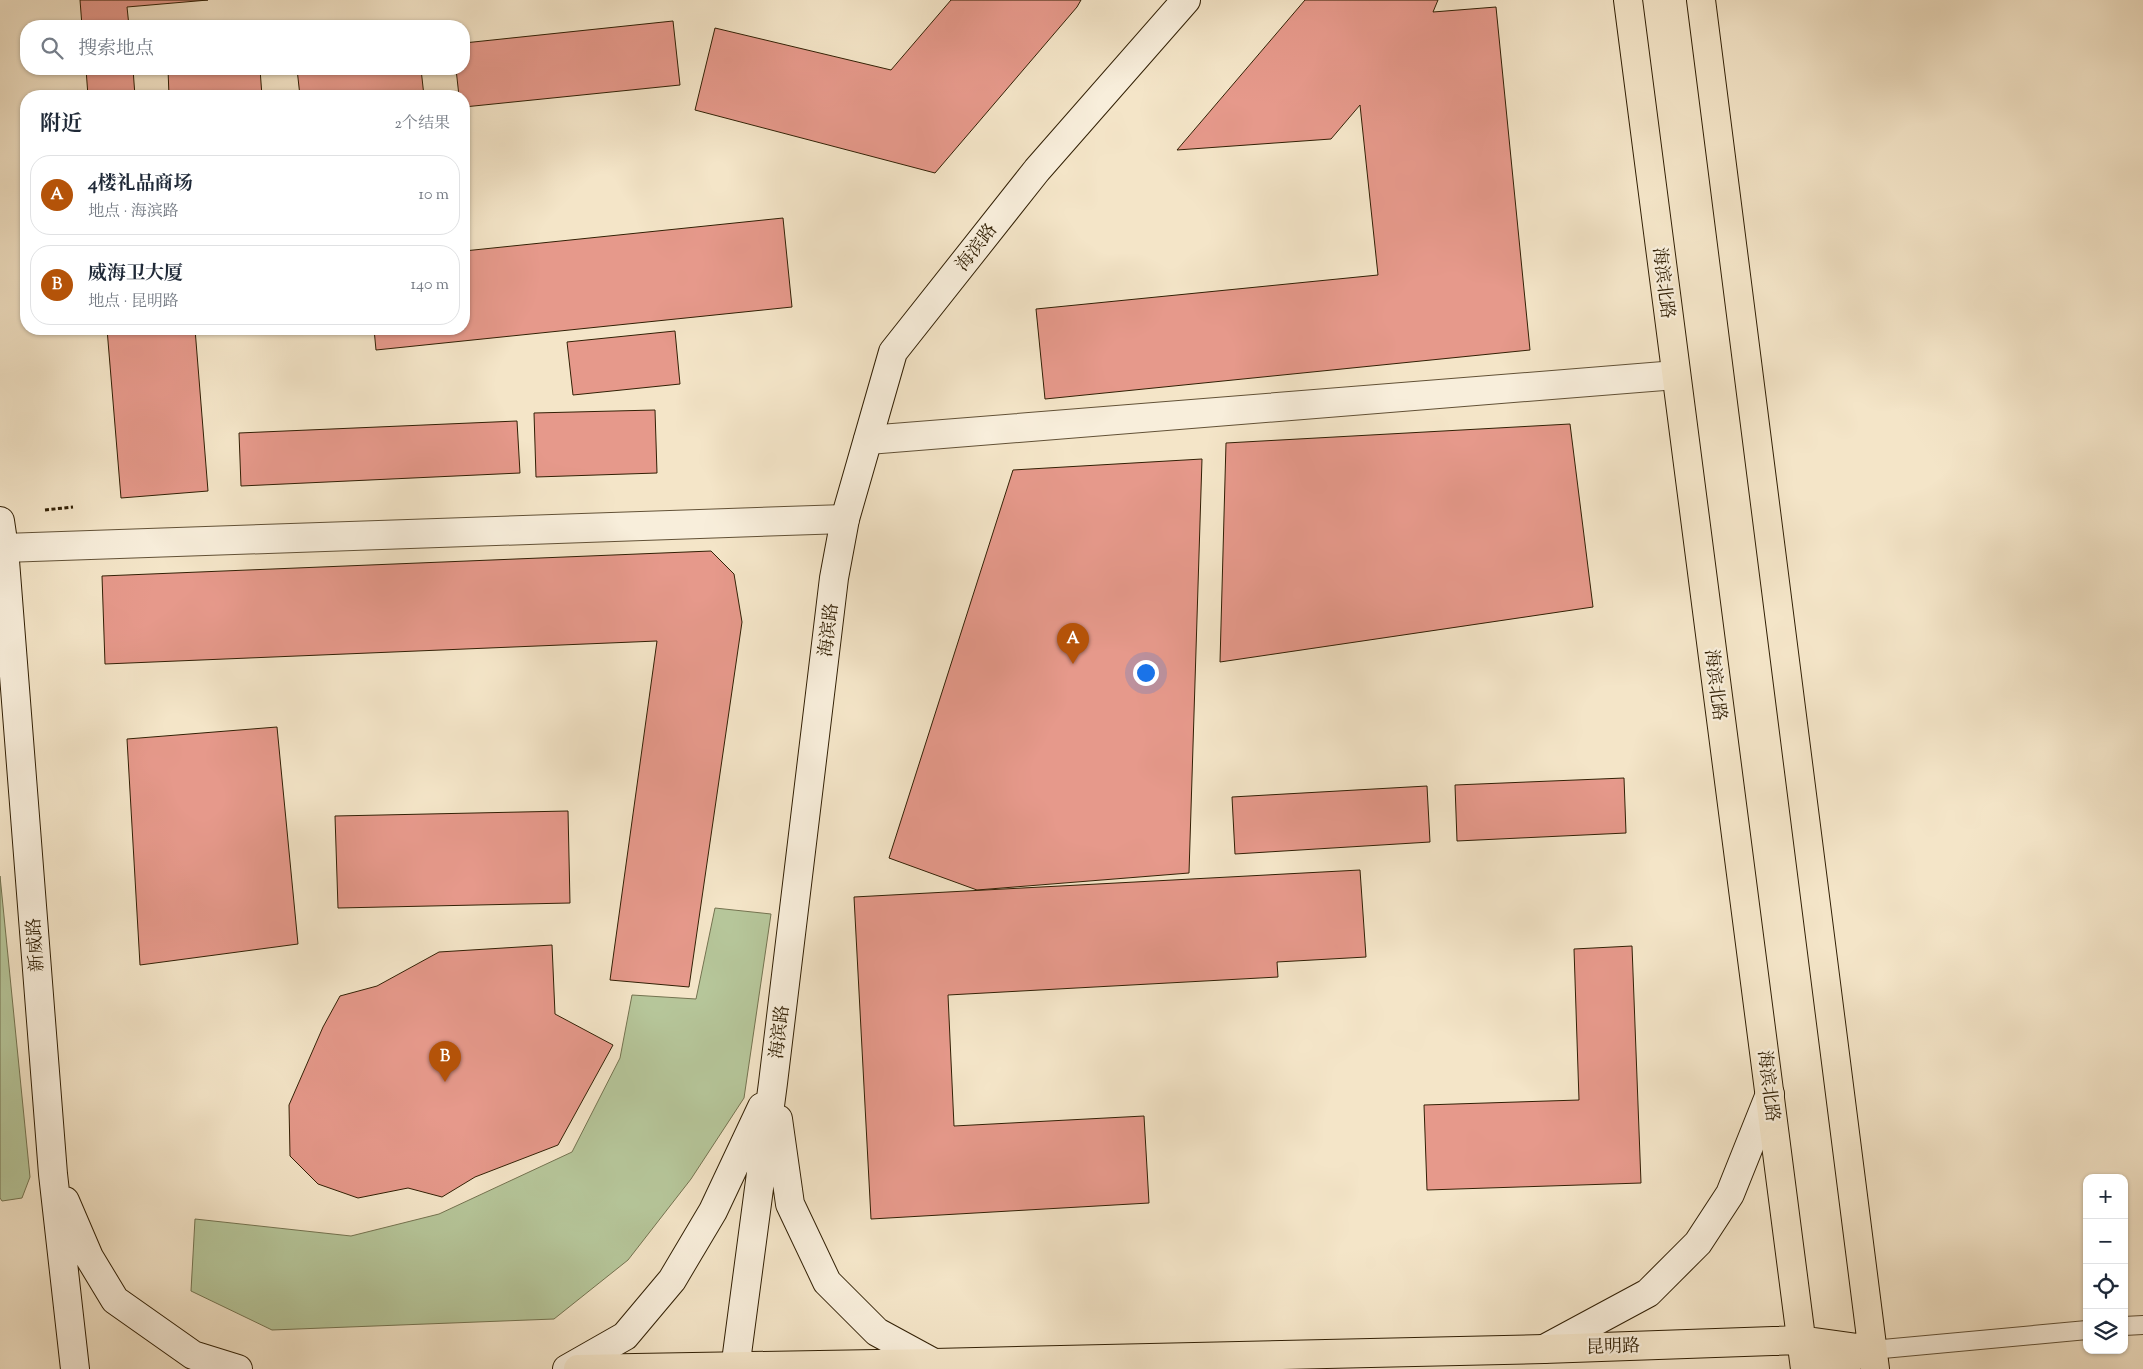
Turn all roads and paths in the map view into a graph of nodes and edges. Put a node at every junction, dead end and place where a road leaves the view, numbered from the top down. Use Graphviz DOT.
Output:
graph roads {
  1 [pos="1186,0"];
  2 [pos="1615,0"];
  3 [pos="1628,0"];
  4 [pos="1701,0"];
  5 [pos="1644,129"];
  6 [pos="1676,376"];
  7 [pos="868,440"];
  8 [pos="844,519"];
  9 [pos="0,521"];
  10 [pos="4,548"];
  11 [pos="773,1084"];
  12 [pos="1770,1094"];
  13 [pos="53,1174"];
  14 [pos="2143,1325"];
  15 [pos="2128,1326"];
  16 [pos="2083,1331"];
  17 [pos="1800,1340"];
  18 [pos="1544,1349"];
  19 [pos="1873,1359"];
  20 [pos="934,1363"];
  21 [pos="1119,1364"];
  22 [pos="735,1367"];
  23 [pos="75,1369"];
  24 [pos="238,1369"];
  25 [pos="567,1369"];
  26 [pos="578,1369"];
  27 [pos="1805,1369"];
  28 [pos="1819,1369"];
  1 -- 7 [label="main road, 海滨路"];
  2 -- 5 [label="main road"];
  3 -- 5 [label="main road, 海滨北路"];
  4 -- 19 [label="main road"];
  5 -- 6 [label="main road, 海滨北路"];
  6 -- 7 [label="main road"];
  6 -- 12 [label="main road, 海滨北路"];
  7 -- 8 [label="main road, 海滨路"];
  8 -- 10 [label="main road"];
  8 -- 11 [label="main road, 海滨路"];
  9 -- 10 [label="main road, 新威路"];
  10 -- 13 [label="main road, 新威路"];
  11 -- 20 [label="main road"];
  11 -- 22 [label="main road, 海滨路"];
  11 -- 25 [label="main road"];
  12 -- 17 [label="main road, 海滨北路"];
  12 -- 18 [label="main road"];
  13 -- 23 [label="main road, 新威路"];
  13 -- 24 [label="main road"];
  14 -- 15 [label="lane"];
  16 -- 19 [label="lane"];
  17 -- 18 [label="main road, 昆明路"];
  17 -- 19 [label="main road, 昆明路"];
  17 -- 27 [label="main road, 海滨北路"];
  18 -- 21 [label="main road, 昆明路"];
  19 -- 28 [label="main road"];
  20 -- 21 [label="main road, 昆明路"];
  20 -- 22 [label="main road, 昆明路"];
  22 -- 26 [label="main road, 昆明路"];
}
